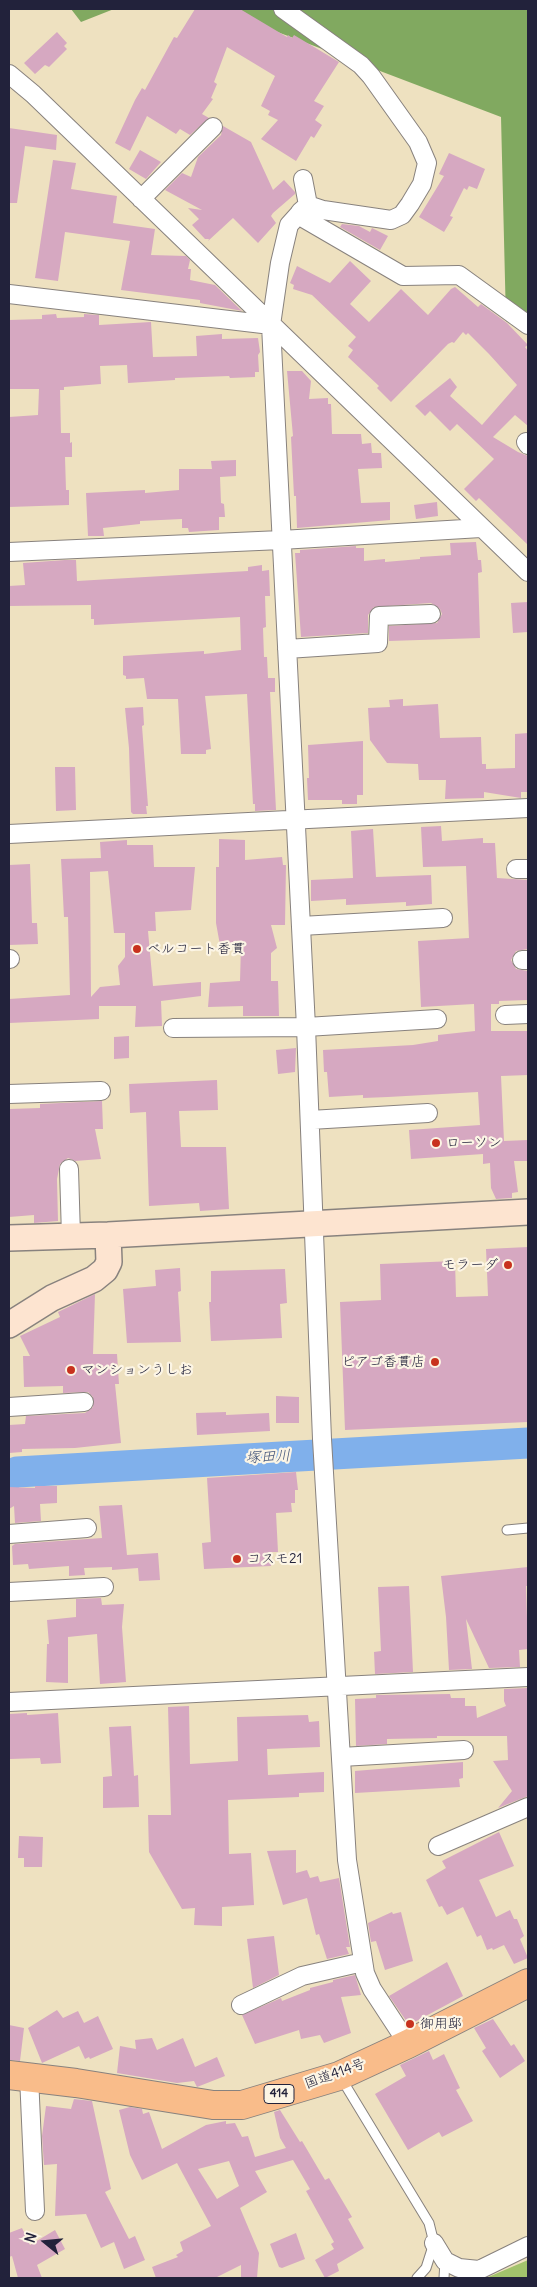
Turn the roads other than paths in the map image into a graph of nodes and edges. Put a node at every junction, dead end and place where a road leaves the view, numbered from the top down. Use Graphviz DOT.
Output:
graph roads {
  1 [pos="283,9"];
  2 [pos="11,82"];
  3 [pos="213,127"];
  4 [pos="303,179"];
  5 [pos="141,199"];
  6 [pos="303,210"];
  7 [pos="9,294"];
  8 [pos="528,325"];
  9 [pos="271,326"];
  10 [pos="482,528"];
  11 [pos="281,540"];
  12 [pos="9,552"];
  13 [pos="528,572"];
  14 [pos="431,614"];
  15 [pos="287,649"];
  16 [pos="528,808"];
  17 [pos="296,818"];
  18 [pos="9,834"];
  19 [pos="443,918"];
  20 [pos="301,926"];
  21 [pos="528,1014"];
  22 [pos="505,1015"];
  23 [pos="437,1019"];
  24 [pos="306,1027"];
  25 [pos="173,1028"];
  26 [pos="101,1091"];
  27 [pos="9,1094"];
  28 [pos="428,1113"];
  29 [pos="310,1120"];
  30 [pos="69,1169"];
  31 [pos="528,1212"];
  32 [pos="314,1222"];
  33 [pos="108,1235"];
  34 [pos="72,1236"];
  35 [pos="9,1238"];
  36 [pos="9,1325"];
  37 [pos="84,1402"];
  38 [pos="9,1408"];
  39 [pos="87,1528"];
  40 [pos="528,1528"];
  41 [pos="507,1530"];
  42 [pos="9,1534"];
  43 [pos="104,1587"];
  44 [pos="9,1592"];
  45 [pos="528,1677"];
  46 [pos="337,1687"];
  47 [pos="9,1702"];
  48 [pos="464,1750"];
  49 [pos="341,1757"];
  50 [pos="528,1807"];
  51 [pos="438,1846"];
  52 [pos="364,1962"];
  53 [pos="528,1983"];
  54 [pos="241,2005"];
  55 [pos="408,2044"];
  56 [pos="19,2075"];
  57 [pos="339,2076"];
  58 [pos="34,2211"];
  59 [pos="434,2242"];
  60 [pos="528,2246"];
  61 [pos="444,2270"];
  62 [pos="417,2278"];
  1 -- 6 [label="street"];
  2 -- 5 [label="street"];
  3 -- 5 [label="street"];
  4 -- 6 [label="street"];
  5 -- 9 [label="street"];
  6 -- 8 [label="street"];
  6 -- 9 [label="street"];
  7 -- 9 [label="street"];
  9 -- 10 [label="street"];
  9 -- 11 [label="street"];
  10 -- 11 [label="street"];
  10 -- 13 [label="street"];
  11 -- 12 [label="street"];
  11 -- 15 [label="street"];
  14 -- 15 [label="street"];
  15 -- 17 [label="street"];
  16 -- 17 [label="street"];
  17 -- 18 [label="street"];
  17 -- 20 [label="street"];
  19 -- 20 [label="street"];
  20 -- 24 [label="street"];
  21 -- 22 [label="street"];
  23 -- 24 [label="street"];
  24 -- 25 [label="street"];
  24 -- 29 [label="street"];
  26 -- 27 [label="street"];
  28 -- 29 [label="street"];
  29 -- 32 [label="street"];
  30 -- 34 [label="street"];
  31 -- 32 [label="street"];
  32 -- 33 [label="street"];
  32 -- 46 [label="street"];
  33 -- 34 [label="street"];
  33 -- 36 [label="street"];
  34 -- 35 [label="street"];
  37 -- 38 [label="street"];
  39 -- 42 [label="street"];
  40 -- 41 [label="lane"];
  43 -- 44 [label="street"];
  45 -- 46 [label="street"];
  46 -- 47 [label="street"];
  46 -- 49 [label="street"];
  48 -- 49 [label="street"];
  49 -- 52 [label="street"];
  50 -- 51 [label="street"];
  52 -- 54 [label="street"];
  52 -- 55 [label="street"];
  53 -- 55 [label="highway, 国道414号 / 414"];
  55 -- 57 [label="highway, 国道414号 / 414"];
  56 -- 57 [label="highway, 国道414号 / 414"];
  56 -- 58 [label="street"];
  57 -- 59 [label="lane"];
  59 -- 61 [label="street"];
  59 -- 62 [label="lane"];
  60 -- 61 [label="street"];
}
